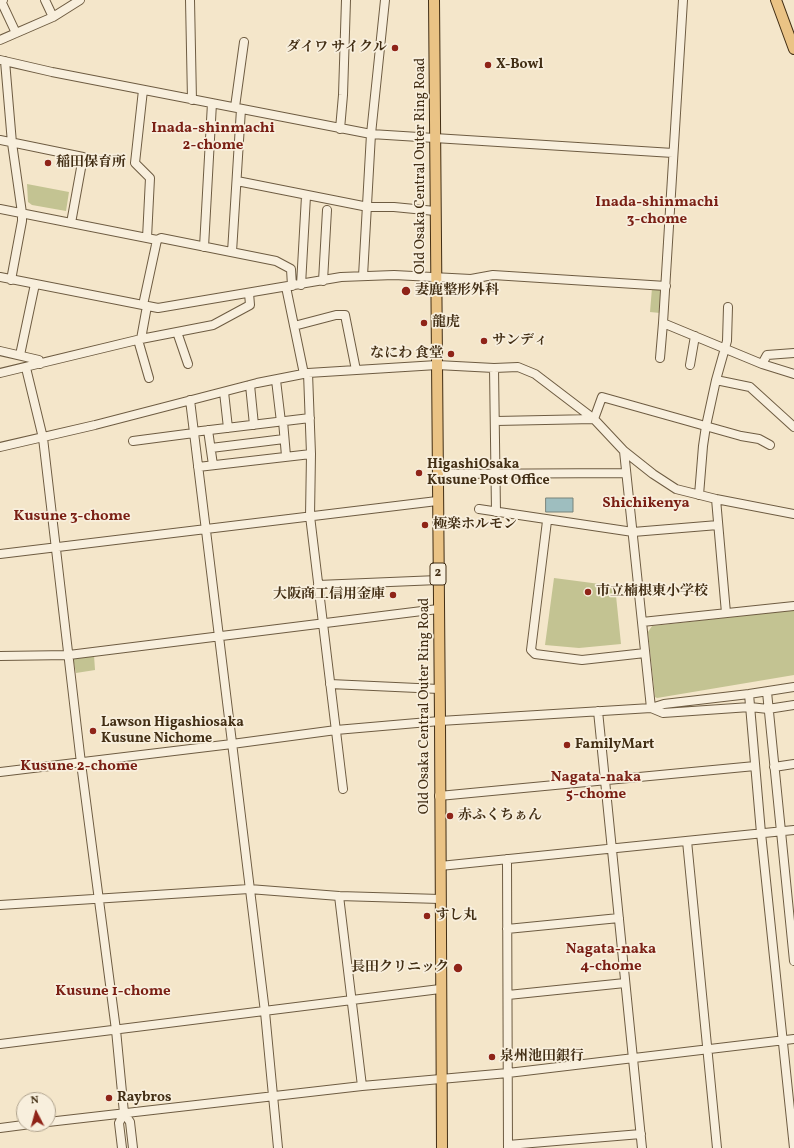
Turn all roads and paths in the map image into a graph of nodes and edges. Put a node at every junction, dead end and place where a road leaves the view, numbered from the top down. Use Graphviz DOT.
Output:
graph roads {
  1 [pos="1,0"];
  2 [pos="45,0"];
  3 [pos="80,0"];
  4 [pos="190,0"];
  5 [pos="346,0"];
  6 [pos="385,0"];
  7 [pos="434,0"];
  8 [pos="683,0"];
  9 [pos="776,0"];
  10 [pos="53,17"];
  11 [pos="16,33"];
  12 [pos="0,40"];
  13 [pos="244,42"];
  14 [pos="794,49"];
  15 [pos="2,61"];
  16 [pos="143,90"];
  17 [pos="192,100"];
  18 [pos="212,102"];
  19 [pos="238,108"];
  20 [pos="340,129"];
  21 [pos="371,134"];
  22 [pos="434,139"];
  23 [pos="0,140"];
  24 [pos="12,143"];
  25 [pos="673,153"];
  26 [pos="237,181"];
  27 [pos="306,196"];
  28 [pos="368,207"];
  29 [pos="0,209"];
  30 [pos="327,210"];
  31 [pos="435,211"];
  32 [pos="22,213"];
  33 [pos="71,223"];
  34 [pos="147,238"];
  35 [pos="157,240"];
  36 [pos="204,247"];
  37 [pos="232,252"];
  38 [pos="363,276"];
  39 [pos="0,277"];
  40 [pos="436,278"];
  41 [pos="11,280"];
  42 [pos="323,281"];
  43 [pos="35,284"];
  44 [pos="302,285"];
  45 [pos="666,286"];
  46 [pos="289,287"];
  47 [pos="249,293"];
  48 [pos="145,306"];
  49 [pos="728,306"];
  50 [pos="663,323"];
  51 [pos="294,326"];
  52 [pos="177,332"];
  53 [pos="695,336"];
  54 [pos="139,340"];
  55 [pos="725,348"];
  56 [pos="0,351"];
  57 [pos="794,353"];
  58 [pos="20,355"];
  59 [pos="660,358"];
  60 [pos="40,364"];
  61 [pos="188,364"];
  62 [pos="762,364"];
  63 [pos="437,365"];
  64 [pos="690,365"];
  65 [pos="26,368"];
  66 [pos="494,368"];
  67 [pos="356,370"];
  68 [pos="0,373"];
  69 [pos="306,374"];
  70 [pos="794,374"];
  71 [pos="149,378"];
  72 [pos="276,380"];
  73 [pos="716,380"];
  74 [pos="250,385"];
  75 [pos="224,392"];
  76 [pos="190,400"];
  77 [pos="310,418"];
  78 [pos="594,419"];
  79 [pos="496,421"];
  80 [pos="282,422"];
  81 [pos="254,424"];
  82 [pos="706,426"];
  83 [pos="228,428"];
  84 [pos="794,428"];
  85 [pos="208,430"];
  86 [pos="194,432"];
  87 [pos="43,438"];
  88 [pos="284,439"];
  89 [pos="133,441"];
  90 [pos="770,445"];
  91 [pos="0,447"];
  92 [pos="211,448"];
  93 [pos="624,451"];
  94 [pos="311,454"];
  95 [pos="286,456"];
  96 [pos="213,465"];
  97 [pos="198,467"];
  98 [pos="626,473"];
  99 [pos="437,474"];
  100 [pos="496,474"];
  101 [pos="699,495"];
  102 [pos="716,499"];
  103 [pos="437,501"];
  104 [pos="479,509"];
  105 [pos="496,512"];
  106 [pos="794,514"];
  107 [pos="310,516"];
  108 [pos="547,521"];
  109 [pos="718,525"];
  110 [pos="205,530"];
  111 [pos="633,532"];
  112 [pos="56,548"];
  113 [pos="0,554"];
  114 [pos="438,580"];
  115 [pos="318,585"];
  116 [pos="794,606"];
  117 [pos="438,609"];
  118 [pos="726,612"];
  119 [pos="323,622"];
  120 [pos="642,622"];
  121 [pos="218,635"];
  122 [pos="646,653"];
  123 [pos="69,655"];
  124 [pos="0,656"];
  125 [pos="330,684"];
  126 [pos="794,687"];
  127 [pos="439,689"];
  128 [pos="766,692"];
  129 [pos="749,694"];
  130 [pos="794,705"];
  131 [pos="750,707"];
  132 [pos="650,708"];
  133 [pos="768,709"];
  134 [pos="598,711"];
  135 [pos="440,721"];
  136 [pos="336,730"];
  137 [pos="232,744"];
  138 [pos="81,762"];
  139 [pos="794,764"];
  140 [pos="755,766"];
  141 [pos="774,767"];
  142 [pos="0,772"];
  143 [pos="605,780"];
  144 [pos="343,789"];
  145 [pos="439,796"];
  146 [pos="794,830"];
  147 [pos="781,832"];
  148 [pos="761,833"];
  149 [pos="687,841"];
  150 [pos="612,848"];
  151 [pos="507,859"];
  152 [pos="440,866"];
  153 [pos="249,889"];
  154 [pos="339,896"];
  155 [pos="98,898"];
  156 [pos="440,899"];
  157 [pos="0,905"];
  158 [pos="619,918"];
  159 [pos="507,929"];
  160 [pos="794,961"];
  161 [pos="625,983"];
  162 [pos="440,989"];
  163 [pos="508,995"];
  164 [pos="350,1000"];
  165 [pos="265,1012"];
  166 [pos="116,1030"];
  167 [pos="794,1039"];
  168 [pos="782,1040"];
  169 [pos="0,1044"];
  170 [pos="707,1048"];
  171 [pos="632,1058"];
  172 [pos="508,1073"];
  173 [pos="441,1079"];
  174 [pos="362,1086"];
  175 [pos="274,1096"];
  176 [pos="124,1113"];
  177 [pos="56,1121"];
  178 [pos="16,1126"];
  179 [pos="0,1128"];
  180 [pos="641,1134"];
  181 [pos="508,1146"];
  182 [pos="122,1148"];
  183 [pos="133,1148"];
  184 [pos="278,1148"];
  185 [pos="442,1148"];
  186 [pos="642,1148"];
  187 [pos="717,1148"];
  188 [pos="794,1148"];
  1 -- 11 [label="street"];
  2 -- 10 [label="street"];
  3 -- 10 [label="street"];
  4 -- 17 [label="street"];
  5 -- 20 [label="street"];
  6 -- 21 [label="street"];
  7 -- 22 [label="main road, Old Osaka Central Outer Ring Road / 2"];
  8 -- 25 [label="street"];
  9 -- 14 [label="main road"];
  10 -- 11 [label="street"];
  11 -- 12 [label="street"];
  13 -- 19 [label="street"];
  15 -- 16 [label="street"];
  15 -- 24 [label="street"];
  16 -- 17 [label="street"];
  16 -- 34 [label="street"];
  17 -- 18 [label="street"];
  18 -- 19 [label="street"];
  18 -- 36 [label="street"];
  19 -- 20 [label="street"];
  19 -- 26 [label="street"];
  20 -- 21 [label="street"];
  21 -- 22 [label="street"];
  21 -- 28 [label="street"];
  22 -- 25 [label="street"];
  22 -- 31 [label="main road, Old Osaka Central Outer Ring Road / 2"];
  23 -- 24 [label="street"];
  24 -- 32 [label="street"];
  24 -- 33 [label="street"];
  25 -- 45 [label="street"];
  26 -- 27 [label="street"];
  26 -- 37 [label="street"];
  27 -- 28 [label="street"];
  27 -- 44 [label="street"];
  28 -- 31 [label="street"];
  28 -- 38 [label="street"];
  29 -- 32 [label="street"];
  30 -- 42 [label="street"];
  31 -- 40 [label="main road, Old Osaka Central Outer Ring Road / 2"];
  32 -- 33 [label="street"];
  32 -- 41 [label="street"];
  33 -- 34 [label="street"];
  34 -- 35 [label="street"];
  35 -- 36 [label="street"];
  35 -- 48 [label="street"];
  36 -- 37 [label="street"];
  37 -- 46 [label="street"];
  38 -- 40 [label="street"];
  38 -- 42 [label="street"];
  39 -- 41 [label="street"];
  40 -- 45 [label="street"];
  40 -- 63 [label="main road, Old Osaka Central Outer Ring Road / 2"];
  41 -- 43 [label="street"];
  42 -- 44 [label="street"];
  43 -- 48 [label="street"];
  43 -- 58 [label="street"];
  44 -- 46 [label="street"];
  45 -- 50 [label="street"];
  46 -- 47 [label="street"];
  46 -- 51 [label="street"];
  47 -- 48 [label="street"];
  47 -- 52 [label="street"];
  48 -- 54 [label="street"];
  49 -- 55 [label="street"];
  50 -- 53 [label="street"];
  50 -- 59 [label="street"];
  51 -- 67 [label="street"];
  51 -- 69 [label="street"];
  52 -- 54 [label="street"];
  52 -- 61 [label="street"];
  53 -- 55 [label="street"];
  53 -- 64 [label="street"];
  54 -- 60 [label="street"];
  54 -- 71 [label="street"];
  55 -- 62 [label="street"];
  55 -- 73 [label="street"];
  56 -- 58 [label="street"];
  57 -- 62 [label="street"];
  58 -- 60 [label="street"];
  60 -- 65 [label="street"];
  62 -- 70 [label="street"];
  63 -- 66 [label="street"];
  63 -- 67 [label="street"];
  63 -- 99 [label="main road, Old Osaka Central Outer Ring Road / 2"];
  65 -- 68 [label="street"];
  65 -- 87 [label="street"];
  66 -- 78 [label="street"];
  66 -- 79 [label="street"];
  67 -- 69 [label="street"];
  69 -- 72 [label="street"];
  69 -- 77 [label="street"];
  72 -- 74 [label="street"];
  72 -- 80 [label="street"];
  73 -- 82 [label="street"];
  73 -- 84 [label="street"];
  74 -- 75 [label="street"];
  74 -- 81 [label="street"];
  75 -- 76 [label="street"];
  75 -- 83 [label="street"];
  76 -- 86 [label="street"];
  76 -- 87 [label="street"];
  77 -- 80 [label="street"];
  77 -- 94 [label="street"];
  78 -- 79 [label="street"];
  78 -- 82 [label="street"];
  78 -- 93 [label="street"];
  79 -- 100 [label="street"];
  80 -- 81 [label="street"];
  80 -- 88 [label="street"];
  81 -- 83 [label="street"];
  82 -- 90 [label="street"];
  82 -- 101 [label="street"];
  83 -- 85 [label="street"];
  85 -- 86 [label="street"];
  85 -- 92 [label="street"];
  86 -- 89 [label="street"];
  86 -- 97 [label="street"];
  87 -- 91 [label="street"];
  87 -- 112 [label="street"];
  88 -- 92 [label="street"];
  88 -- 95 [label="street"];
  92 -- 96 [label="street"];
  93 -- 98 [label="street"];
  93 -- 101 [label="street"];
  94 -- 95 [label="street"];
  94 -- 107 [label="street"];
  95 -- 96 [label="street"];
  96 -- 97 [label="street"];
  97 -- 110 [label="street"];
  98 -- 100 [label="street"];
  98 -- 111 [label="street"];
  99 -- 100 [label="street"];
  99 -- 103 [label="main road, Old Osaka Central Outer Ring Road / 2"];
  100 -- 105 [label="street"];
  101 -- 102 [label="street"];
  102 -- 106 [label="street"];
  102 -- 109 [label="street"];
  103 -- 107 [label="street"];
  103 -- 114 [label="main road, Old Osaka Central Outer Ring Road / 2"];
  104 -- 105 [label="street"];
  105 -- 108 [label="street"];
  107 -- 110 [label="street"];
  107 -- 115 [label="street"];
  108 -- 111 [label="street"];
  108 -- 122 [label="street"];
  109 -- 111 [label="street"];
  109 -- 118 [label="street"];
  110 -- 112 [label="street"];
  110 -- 121 [label="street"];
  111 -- 120 [label="street"];
  112 -- 113 [label="street"];
  112 -- 123 [label="street"];
  114 -- 115 [label="street"];
  114 -- 117 [label="main road, Old Osaka Central Outer Ring Road / 2"];
  115 -- 119 [label="street"];
  116 -- 118 [label="street"];
  117 -- 119 [label="street"];
  117 -- 127 [label="main road, Old Osaka Central Outer Ring Road / 2"];
  118 -- 120 [label="street"];
  119 -- 121 [label="street"];
  119 -- 125 [label="street"];
  120 -- 122 [label="street"];
  121 -- 123 [label="street"];
  121 -- 137 [label="street"];
  122 -- 132 [label="street"];
  123 -- 124 [label="street"];
  123 -- 138 [label="street"];
  125 -- 127 [label="street"];
  125 -- 136 [label="street"];
  126 -- 128 [label="street"];
  127 -- 135 [label="main road, Old Osaka Central Outer Ring Road / 2"];
  128 -- 129 [label="street"];
  128 -- 133 [label="street"];
  129 -- 131 [label="street"];
  129 -- 132 [label="street"];
  130 -- 133 [label="street"];
  131 -- 132 [label="street"];
  131 -- 133 [label="street"];
  131 -- 140 [label="street"];
  132 -- 134 [label="street"];
  133 -- 141 [label="street"];
  134 -- 135 [label="street"];
  134 -- 143 [label="street"];
  135 -- 136 [label="street"];
  135 -- 145 [label="main road, Old Osaka Central Outer Ring Road / 2"];
  136 -- 137 [label="street"];
  136 -- 144 [label="street"];
  137 -- 138 [label="street"];
  137 -- 153 [label="street"];
  138 -- 142 [label="street"];
  138 -- 155 [label="street"];
  139 -- 141 [label="street"];
  140 -- 143 [label="street"];
  140 -- 148 [label="street"];
  141 -- 147 [label="street"];
  143 -- 145 [label="street"];
  143 -- 150 [label="street"];
  145 -- 152 [label="main road, Old Osaka Central Outer Ring Road / 2"];
  146 -- 147 [label="street"];
  147 -- 148 [label="street"];
  147 -- 160 [label="street"];
  148 -- 149 [label="street"];
  148 -- 168 [label="street"];
  149 -- 150 [label="street"];
  149 -- 170 [label="street"];
  150 -- 151 [label="street"];
  150 -- 158 [label="street"];
  151 -- 152 [label="street"];
  151 -- 159 [label="street"];
  152 -- 156 [label="main road, Old Osaka Central Outer Ring Road / 2"];
  153 -- 154 [label="street"];
  153 -- 155 [label="street"];
  153 -- 165 [label="street"];
  154 -- 156 [label="street"];
  154 -- 164 [label="street"];
  155 -- 157 [label="street"];
  155 -- 166 [label="street"];
  156 -- 162 [label="main road, Old Osaka Central Outer Ring Road / 2"];
  158 -- 159 [label="street"];
  158 -- 161 [label="street"];
  159 -- 163 [label="street"];
  161 -- 163 [label="street"];
  161 -- 171 [label="street"];
  162 -- 164 [label="street"];
  162 -- 173 [label="main road, Old Osaka Central Outer Ring Road / 2"];
  163 -- 172 [label="street"];
  164 -- 165 [label="street"];
  164 -- 174 [label="street"];
  165 -- 166 [label="street"];
  165 -- 175 [label="street"];
  166 -- 169 [label="street"];
  166 -- 176 [label="street"];
  167 -- 168 [label="street"];
  168 -- 170 [label="street"];
  168 -- 188 [label="street"];
  170 -- 171 [label="street"];
  170 -- 187 [label="street"];
  171 -- 172 [label="street"];
  171 -- 180 [label="street"];
  172 -- 173 [label="street"];
  172 -- 181 [label="street"];
  173 -- 174 [label="street"];
  173 -- 185 [label="main road, Old Osaka Central Outer Ring Road / 2"];
  174 -- 175 [label="street"];
  175 -- 176 [label="street"];
  175 -- 184 [label="street"];
  176 -- 177 [label="street"];
  176 -- 182 [label="street"];
  176 -- 183 [label="street"];
  178 -- 179 [label="street"];
  180 -- 181 [label="street"];
  180 -- 186 [label="street"];
}
